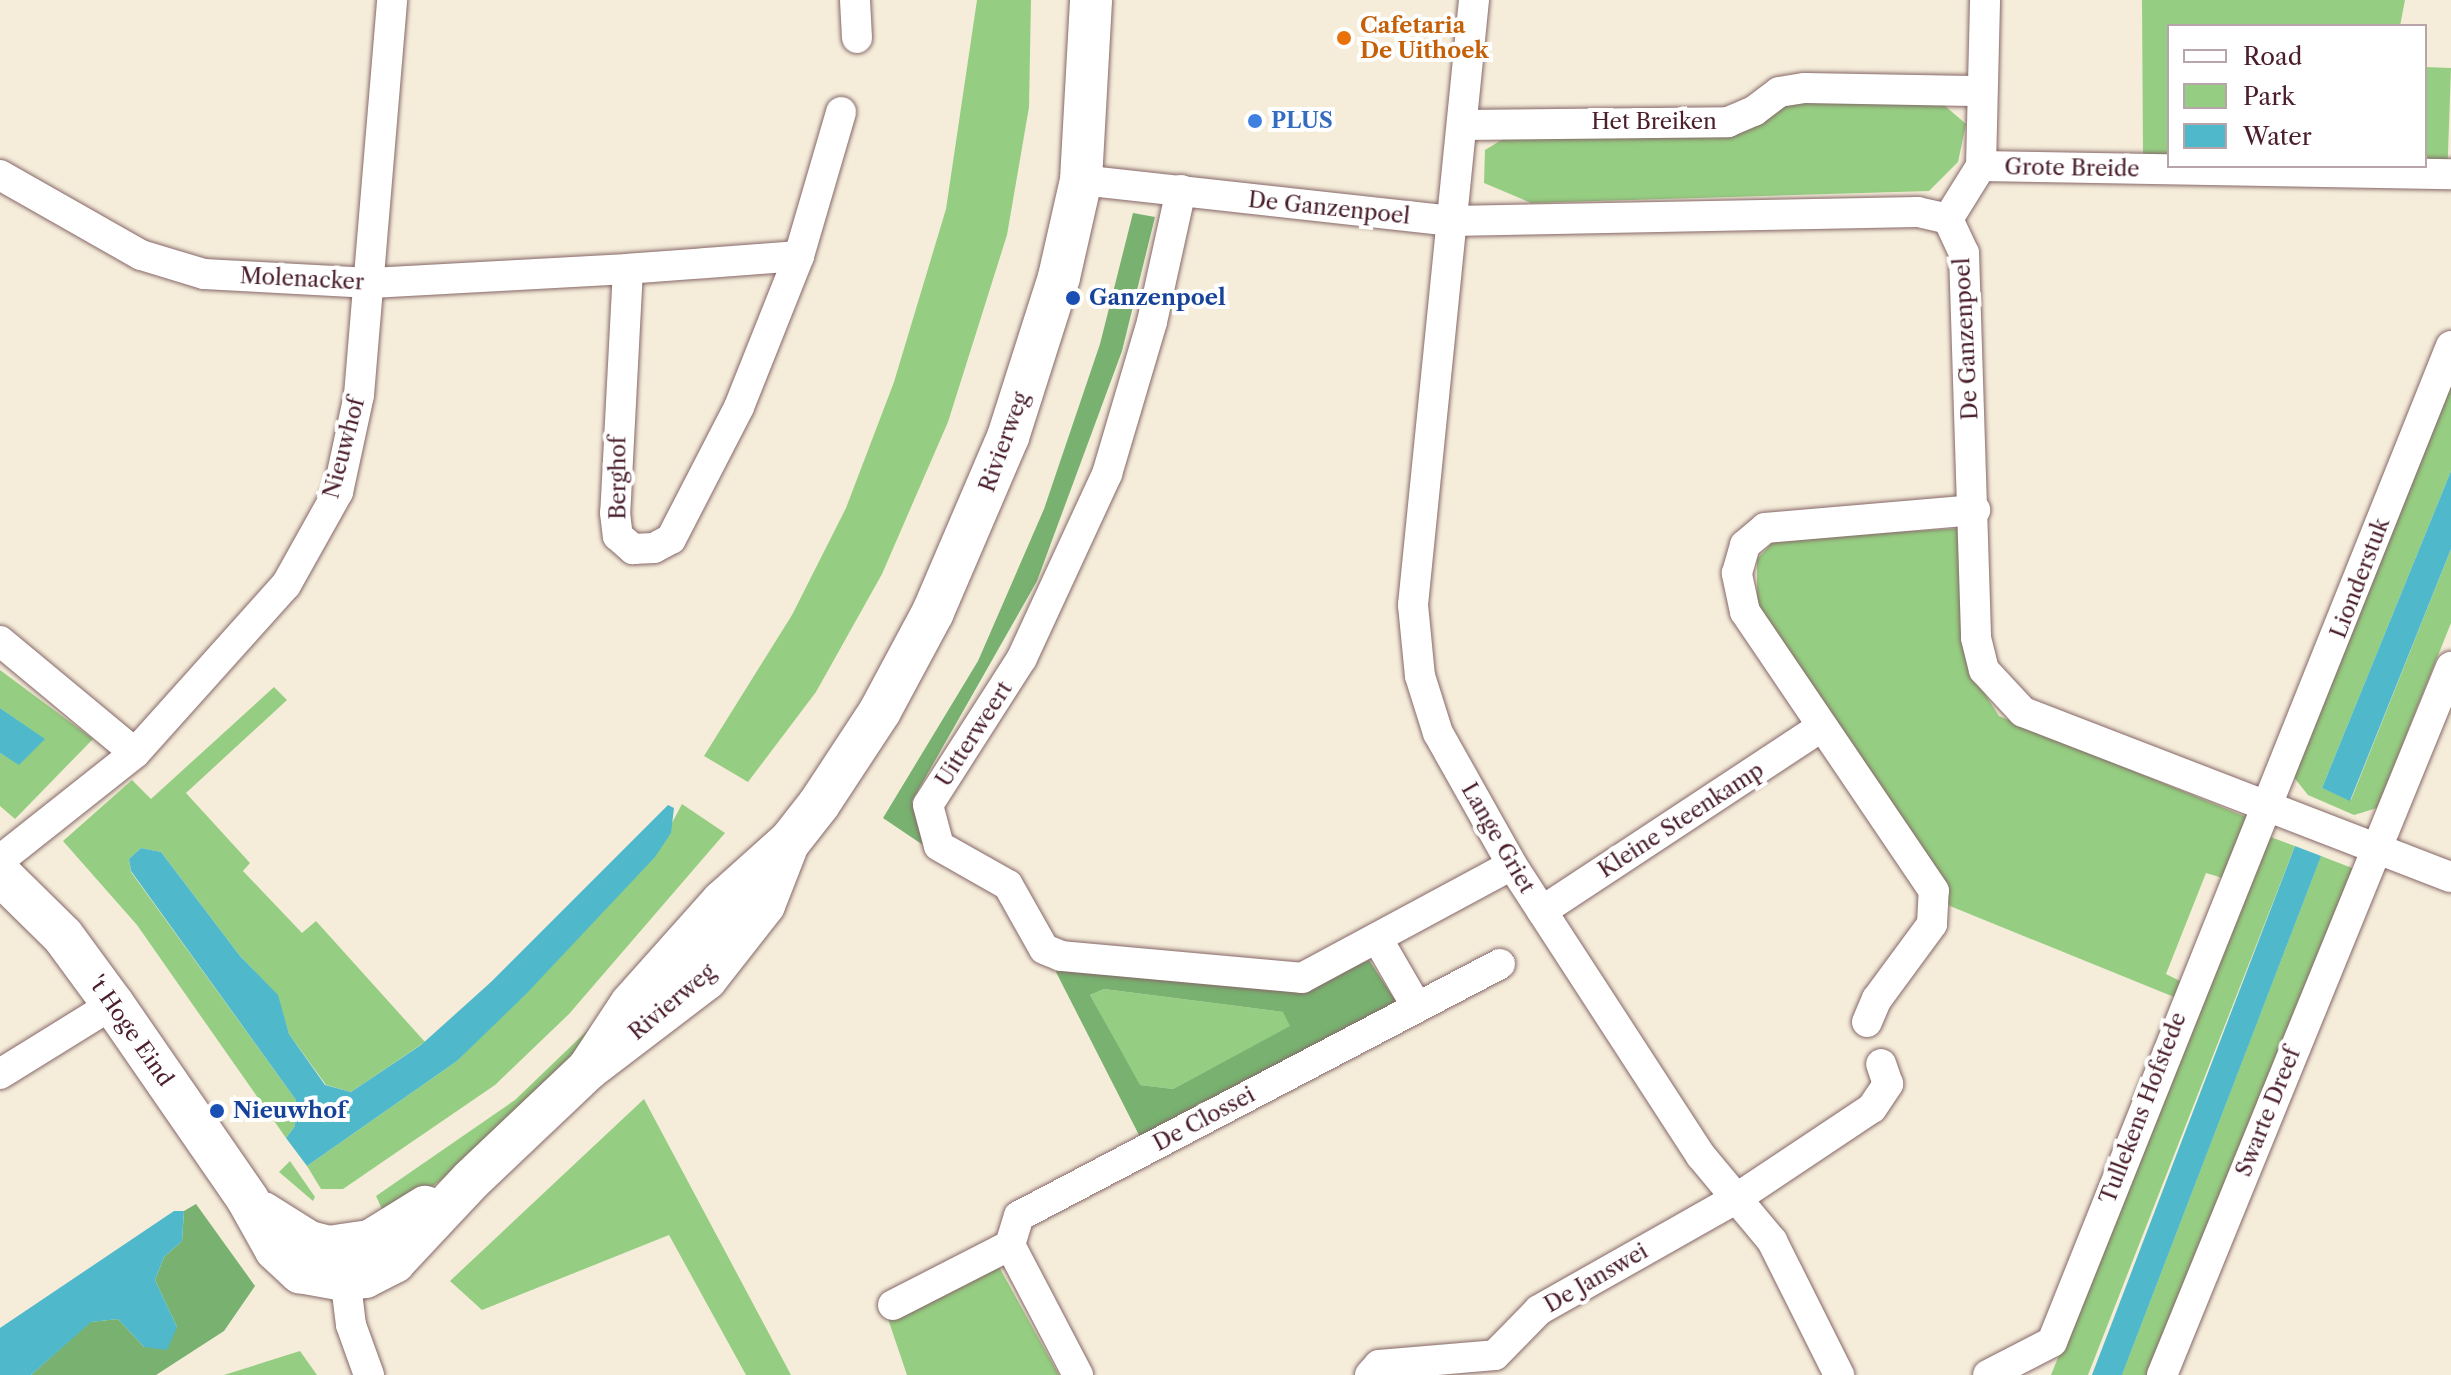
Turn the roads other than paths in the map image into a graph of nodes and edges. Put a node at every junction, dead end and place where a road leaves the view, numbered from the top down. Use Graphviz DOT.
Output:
graph roads {
  1 [pos="392,0"];
  2 [pos="855,0"];
  3 [pos="1091,0"];
  4 [pos="1474,0"];
  5 [pos="1985,0"];
  6 [pos="857,38"];
  7 [pos="1982,91"];
  8 [pos="841,112"];
  9 [pos="1462,125"];
  10 [pos="1981,166"];
  11 [pos="2451,174"];
  12 [pos="0,175"];
  13 [pos="1081,180"];
  14 [pos="1181,190"];
  15 [pos="1948,219"];
  16 [pos="1451,221"];
  17 [pos="799,256"];
  18 [pos="628,269"];
  19 [pos="371,283"];
  20 [pos="2451,346"];
  21 [pos="1975,510"];
  22 [pos="0,641"];
  23 [pos="2451,667"];
  24 [pos="1820,728"];
  25 [pos="135,753"];
  26 [pos="2269,810"];
  27 [pos="2375,848"];
  28 [pos="0,860"];
  29 [pos="1512,865"];
  30 [pos="0,874"];
  31 [pos="2451,877"];
  32 [pos="1542,911"];
  33 [pos="1377,938"];
  34 [pos="1500,964"];
  35 [pos="113,1004"];
  36 [pos="1417,1007"];
  37 [pos="1867,1022"];
  38 [pos="1881,1064"];
  39 [pos="0,1074"];
  40 [pos="1737,1198"];
  41 [pos="1010,1245"];
  42 [pos="344,1263"];
  43 [pos="893,1305"];
  44 [pos="369,1375"];
  45 [pos="1078,1375"];
  46 [pos="1370,1375"];
  47 [pos="1839,1375"];
  48 [pos="1988,1375"];
  49 [pos="2162,1375"];
  1 -- 19 [label="street, Nieuwhof"];
  2 -- 6 [label="street"];
  3 -- 13 [label="street, Rivierweg"];
  4 -- 9 [label="street, Lange Griet"];
  5 -- 7 [label="street, Grote Breide"];
  7 -- 9 [label="street, Het Breiken"];
  7 -- 10 [label="street, Grote Breide"];
  8 -- 17 [label="street, Berghof"];
  9 -- 16 [label="street, Lange Griet"];
  10 -- 11 [label="street, Grote Breide"];
  10 -- 15 [label="street, Grote Breide"];
  12 -- 19 [label="street, Molenacker"];
  13 -- 14 [label="street, De Ganzenpoel"];
  13 -- 42 [label="street, Rivierweg"];
  14 -- 16 [label="street, De Ganzenpoel"];
  14 -- 33 [label="street, Uitterweert"];
  15 -- 16 [label="street, De Ganzenpoel"];
  15 -- 21 [label="street, De Ganzenpoel"];
  16 -- 29 [label="street, Lange Griet"];
  17 -- 18 [label="street"];
  17 -- 18 [label="street, Berghof"];
  18 -- 19 [label="street, Molenacker"];
  19 -- 25 [label="street, Nieuwhof"];
  20 -- 26 [label="street, Lionderstuk"];
  21 -- 24 [label="street"];
  21 -- 26 [label="street, De Ganzenpoel"];
  22 -- 25 [label="street"];
  23 -- 27 [label="street, Swarte Dreef"];
  24 -- 32 [label="street, Kleine Steenkamp"];
  24 -- 37 [label="street"];
  25 -- 28 [label="street, Nieuwhof"];
  26 -- 27 [label="street, De Ganzenpoel"];
  26 -- 48 [label="street, Tullekens Hofstede"];
  27 -- 31 [label="street, De Ganzenpoel"];
  27 -- 49 [label="street, Swarte Dreef"];
  29 -- 32 [label="street, Lange Griet"];
  29 -- 33 [label="street, Uitterweert"];
  30 -- 35 [label="street, 't Hoge Eind"];
  32 -- 40 [label="street, Lange Griet"];
  33 -- 36 [label="street"];
  34 -- 36 [label="street, De Clossei"];
  35 -- 39 [label="street"];
  35 -- 42 [label="street, 't Hoge Eind"];
  36 -- 41 [label="street, De Clossei"];
  38 -- 40 [label="street"];
  40 -- 46 [label="street, De Janswei"];
  40 -- 47 [label="street, Lange Griet"];
  41 -- 43 [label="street"];
  41 -- 45 [label="street"];
  42 -- 44 [label="street"];
}
